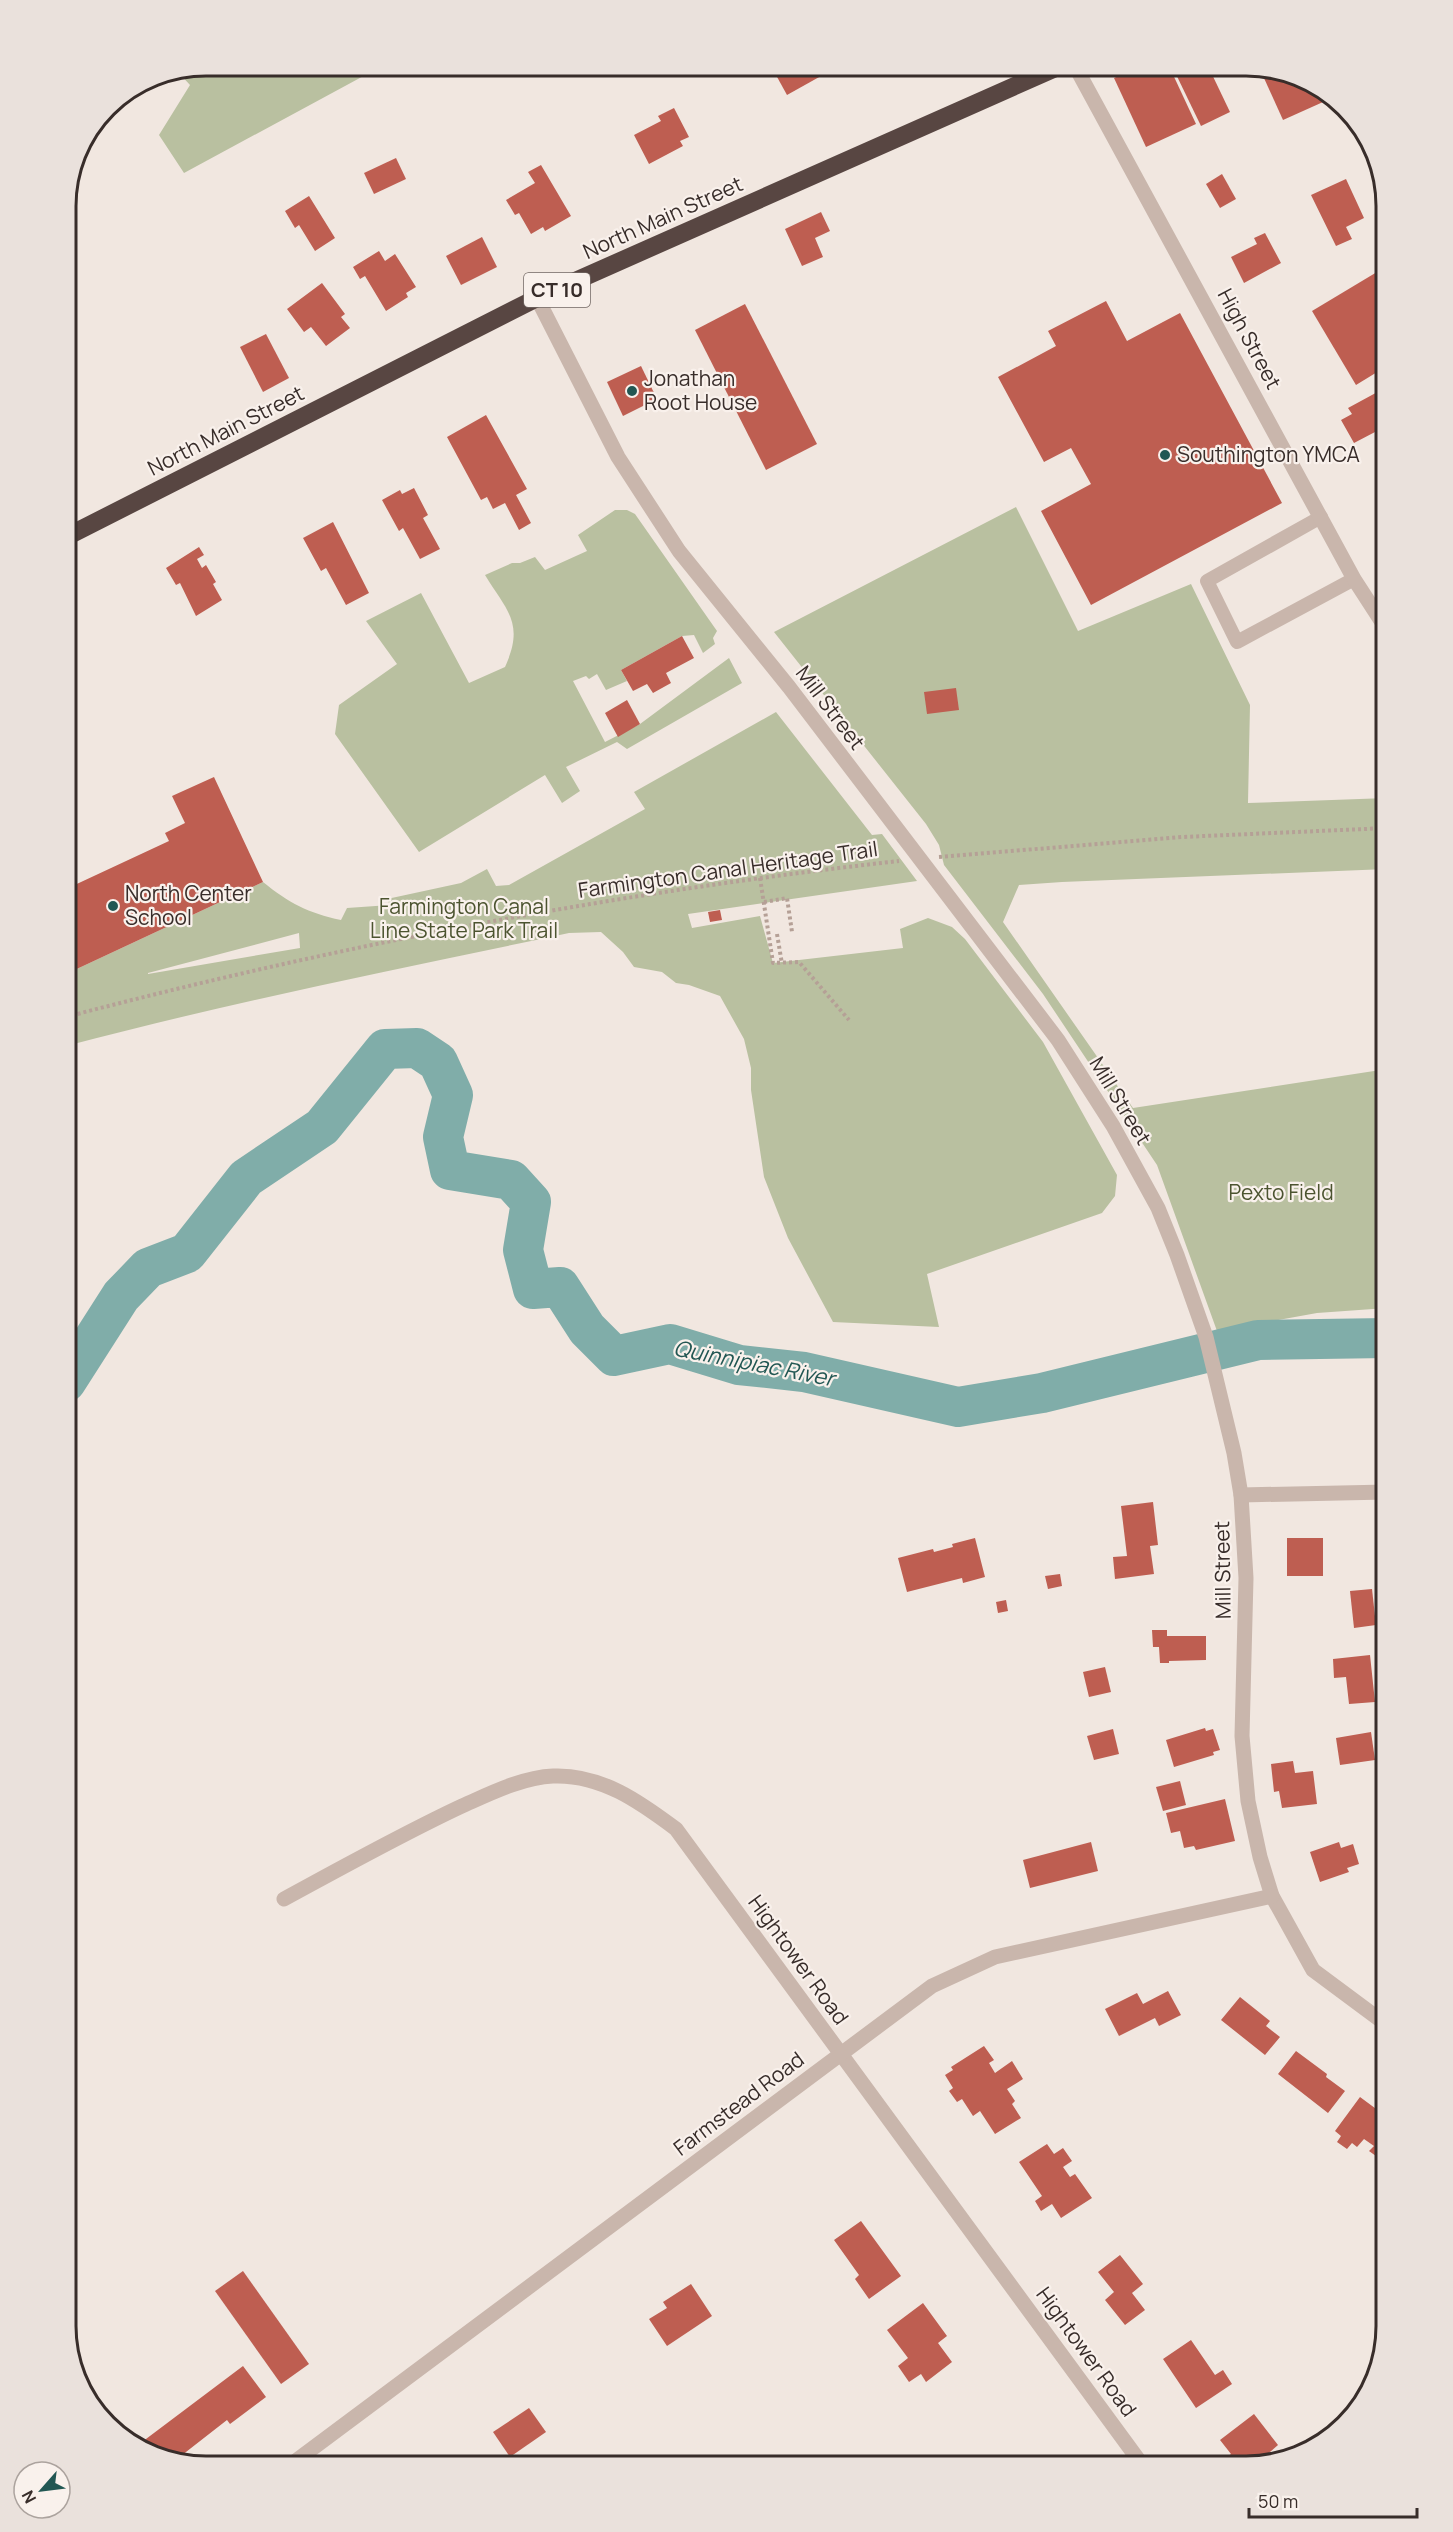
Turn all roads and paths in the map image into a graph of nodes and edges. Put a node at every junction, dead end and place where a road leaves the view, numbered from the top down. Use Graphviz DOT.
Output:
graph roads {
  1 [pos="1021,77"];
  2 [pos="1081,77"];
  3 [pos="537,298"];
  4 [pos="1321,517"];
  5 [pos="77,531"];
  6 [pos="1354,579"];
  7 [pos="1376,606"];
  8 [pos="1376,829"];
  9 [pos="940,857"];
  10 [pos="901,861"];
  11 [pos="760,878"];
  12 [pos="764,902"];
  13 [pos="792,932"];
  14 [pos="777,934"];
  15 [pos="782,964"];
  16 [pos="77,1014"];
  17 [pos="849,1020"];
  18 [pos="1376,1492"];
  19 [pos="1241,1495"];
  20 [pos="1272,1896"];
  21 [pos="284,1899"];
  22 [pos="1376,2017"];
  23 [pos="841,2054"];
  24 [pos="304,2455"];
  25 [pos="1136,2456"];
  1 -- 3 [label="highway, North Main Street / CT 10"];
  2 -- 4 [label="street, High Street"];
  3 -- 5 [label="highway, North Main Street / CT 10"];
  3 -- 19 [label="street, Mill Street"];
  4 -- 6 [label="street, High Street"];
  4 -- 6 [label="lane"];
  6 -- 7 [label="street, High Street"];
  8 -- 9 [label="path"];
  10 -- 11 [label="path, Farmington Canal Heritage Trail"];
  11 -- 12 [label="path"];
  11 -- 16 [label="path, Farmington Canal Heritage Trail"];
  12 -- 13 [label="path"];
  12 -- 15 [label="path"];
  14 -- 15 [label="path"];
  15 -- 17 [label="path"];
  18 -- 19 [label="street"];
  19 -- 20 [label="street, Mill Street"];
  20 -- 22 [label="street, Mill Street"];
  20 -- 23 [label="street, Farmstead Road"];
  21 -- 23 [label="street, Hightower Road"];
  23 -- 24 [label="street, Farmstead Road"];
  23 -- 25 [label="street, Hightower Road"];
}
